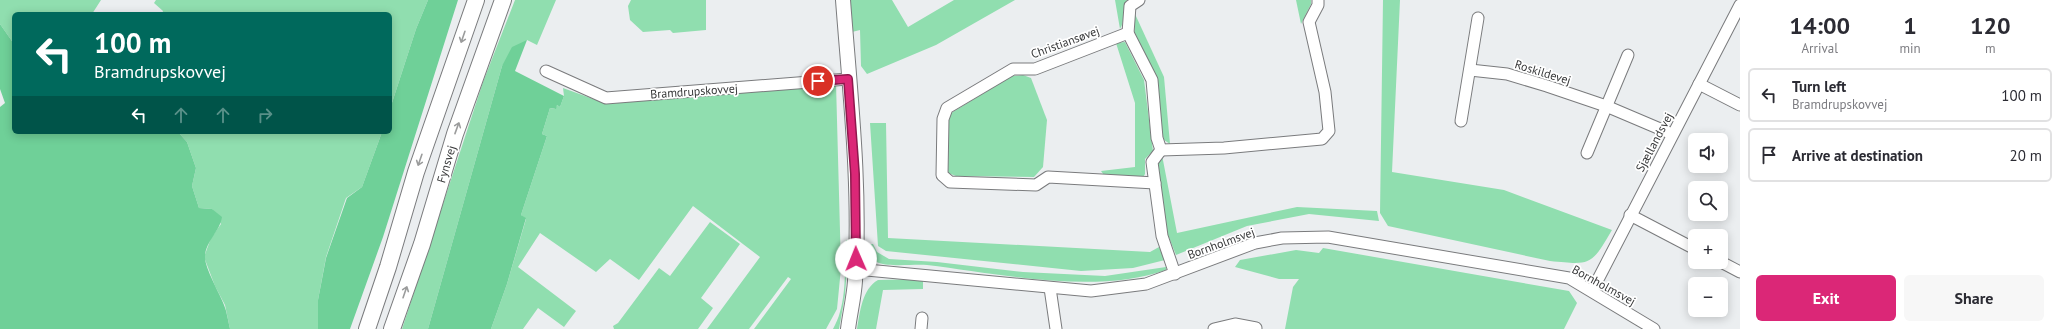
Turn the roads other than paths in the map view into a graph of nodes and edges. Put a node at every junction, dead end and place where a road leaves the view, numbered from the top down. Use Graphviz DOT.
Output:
graph roads {
  1 [pos="476,0"];
  2 [pos="503,0"];
  3 [pos="843,0"];
  4 [pos="1140,0"];
  5 [pos="1318,0"];
  6 [pos="1740,5"];
  7 [pos="1478,18"];
  8 [pos="1128,33"];
  9 [pos="1628,55"];
  10 [pos="1470,70"];
  11 [pos="546,71"];
  12 [pos="848,79"];
  13 [pos="1699,84"];
  14 [pos="1740,105"];
  15 [pos="1606,106"];
  16 [pos="1462,121"];
  17 [pos="1672,134"];
  18 [pos="1160,150"];
  19 [pos="1587,153"];
  20 [pos="1155,183"];
  21 [pos="1630,215"];
  22 [pos="1688,244"];
  23 [pos="1728,266"];
  24 [pos="856,269"];
  25 [pos="1740,272"];
  26 [pos="1175,274"];
  27 [pos="1050,288"];
  28 [pos="1592,291"];
  29 [pos="1256,328"];
  30 [pos="367,329"];
  31 [pos="392,329"];
  32 [pos="848,329"];
  33 [pos="1056,329"];
  34 [pos="1214,329"];
  35 [pos="1654,329"];
  1 -- 30 [label="main road, one-way"];
  31 -- 2 [label="main road, Fynsvej, one-way"];
  3 -- 12 [label="street"];
  4 -- 8 [label="street"];
  5 -- 18 [label="street"];
  6 -- 13 [label="street, Sjællandsvej"];
  7 -- 10 [label="street"];
  8 -- 18 [label="street"];
  8 -- 20 [label="street, Christiansøvej"];
  9 -- 15 [label="street"];
  10 -- 15 [label="street, Roskildevej"];
  10 -- 16 [label="street"];
  11 -- 12 [label="street, Bramdrupskovvej"];
  12 -- 24 [label="street"];
  13 -- 14 [label="street"];
  13 -- 17 [label="street, Sjællandsvej"];
  15 -- 17 [label="street, Roskildevej"];
  15 -- 19 [label="street"];
  17 -- 21 [label="street, Sjællandsvej"];
  18 -- 20 [label="street"];
  20 -- 26 [label="street"];
  21 -- 22 [label="street"];
  21 -- 28 [label="street, Sjællandsvej"];
  23 -- 25 [label="street"];
  24 -- 27 [label="street, Bornholmsvej"];
  24 -- 32 [label="street"];
  26 -- 27 [label="street, Bornholmsvej"];
  26 -- 28 [label="street, Bornholmsvej"];
  27 -- 33 [label="street"];
  28 -- 35 [label="street, Bornholmsvej"];
  29 -- 34 [label="street"];
}
